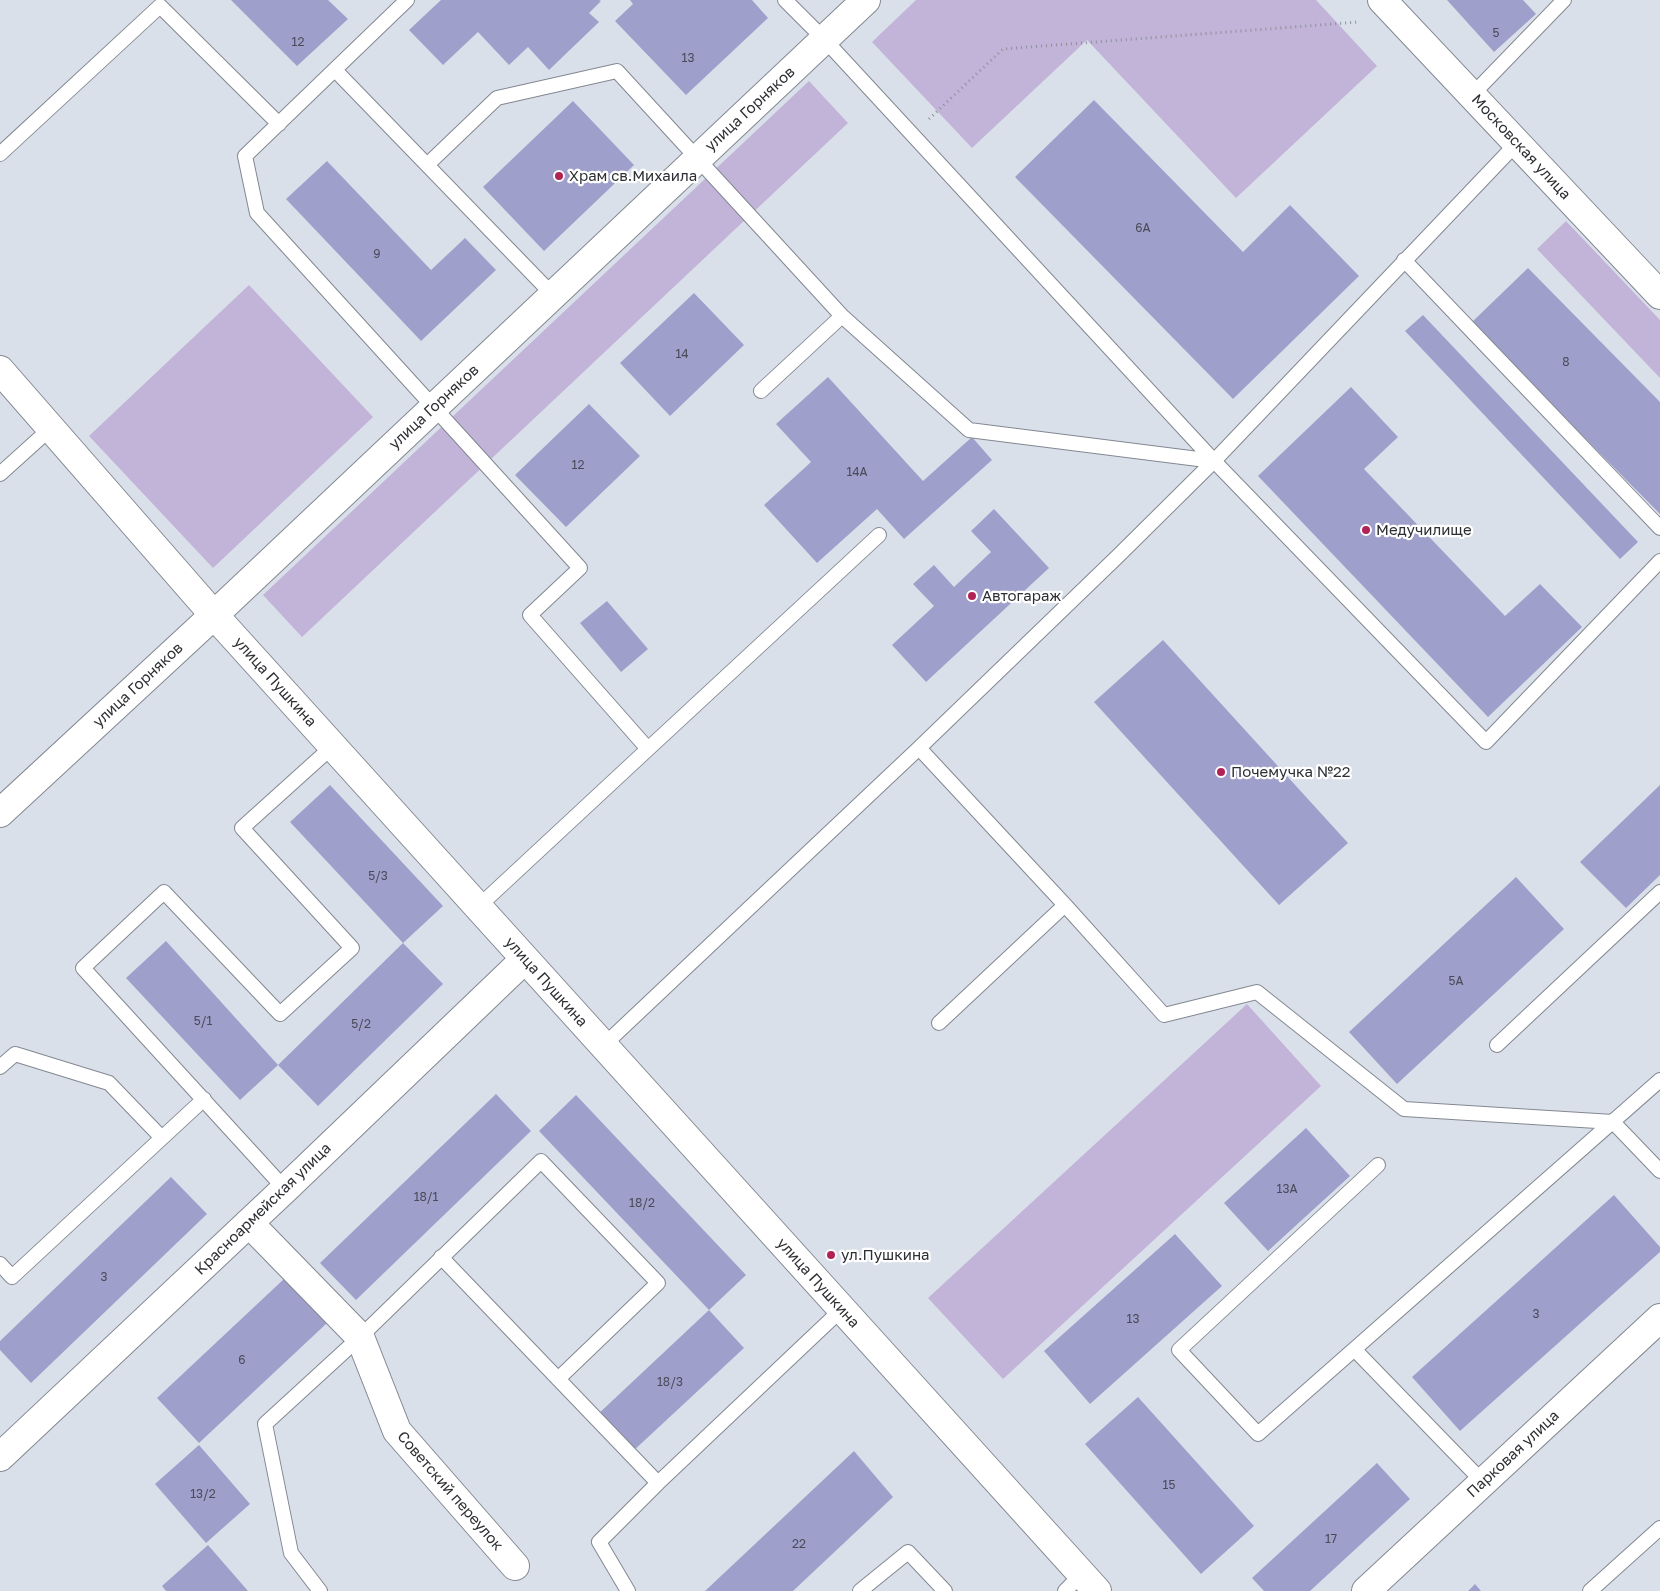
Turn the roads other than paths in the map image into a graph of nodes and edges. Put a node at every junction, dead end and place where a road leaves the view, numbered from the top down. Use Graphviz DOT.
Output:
graph roads {
  1 [pos="407,0"];
  2 [pos="785,0"];
  3 [pos="866,0"];
  4 [pos="1564,0"];
  5 [pos="1391,10"];
  6 [pos="824,39"];
  7 [pos="335,70"];
  8 [pos="1472,95"];
  9 [pos="279,124"];
  10 [pos="1517,143"];
  11 [pos="0,154"];
  12 [pos="698,158"];
  13 [pos="427,165"];
  14 [pos="1404,260"];
  15 [pos="1660,294"];
  16 [pos="553,295"];
  17 [pos="842,316"];
  18 [pos="0,370"];
  19 [pos="761,391"];
  20 [pos="434,407"];
  21 [pos="51,428"];
  22 [pos="1214,461"];
  23 [pos="0,474"];
  24 [pos="1660,528"];
  25 [pos="879,535"];
  26 [pos="1660,561"];
  27 [pos="214,615"];
  28 [pos="332,746"];
  29 [pos="919,748"];
  30 [pos="648,749"];
  31 [pos="0,813"];
  32 [pos="1660,892"];
  33 [pos="1065,906"];
  34 [pos="478,907"];
  35 [pos="525,959"];
  36 [pos="939,1023"];
  37 [pos="1497,1045"];
  38 [pos="604,1046"];
  39 [pos="0,1067"];
  40 [pos="1660,1080"];
  41 [pos="204,1099"];
  42 [pos="1613,1122"];
  43 [pos="162,1138"];
  44 [pos="1378,1165"];
  45 [pos="1660,1171"];
  46 [pos="285,1189"];
  47 [pos="249,1224"];
  48 [pos="441,1257"];
  49 [pos="0,1264"];
  50 [pos="842,1309"];
  51 [pos="1658,1323"];
  52 [pos="360,1337"];
  53 [pos="1355,1350"];
  54 [pos="558,1379"];
  55 [pos="0,1457"];
  56 [pos="1483,1482"];
  57 [pos="658,1484"];
  58 [pos="1660,1528"];
  59 [pos="515,1566"];
  60 [pos="1082,1585"];
  61 [pos="320,1591"];
  62 [pos="628,1591"];
  63 [pos="860,1591"];
  64 [pos="945,1591"];
  65 [pos="1366,1591"];
  66 [pos="1590,1591"];
  1 -- 7 [label="lane"];
  2 -- 6 [label="lane"];
  3 -- 6 [label="street, улица Горняков"];
  4 -- 8 [label="lane"];
  5 -- 8 [label="street, Московская улица"];
  6 -- 12 [label="street, улица Горняков"];
  6 -- 22 [label="lane"];
  7 -- 9 [label="lane"];
  7 -- 13 [label="lane"];
  8 -- 10 [label="street, Московская улица"];
  9 -- 11 [label="lane"];
  9 -- 20 [label="lane"];
  10 -- 14 [label="lane"];
  10 -- 15 [label="street, Московская улица"];
  12 -- 13 [label="lane"];
  12 -- 16 [label="street, улица Горняков"];
  12 -- 17 [label="lane"];
  13 -- 16 [label="lane"];
  14 -- 22 [label="lane"];
  14 -- 24 [label="lane"];
  16 -- 20 [label="street, улица Горняков"];
  17 -- 19 [label="lane"];
  17 -- 22 [label="lane"];
  18 -- 21 [label="street, улица Пушкина"];
  20 -- 27 [label="street, улица Горняков"];
  20 -- 30 [label="lane"];
  21 -- 23 [label="lane"];
  21 -- 27 [label="street, улица Пушкина"];
  22 -- 26 [label="lane"];
  22 -- 29 [label="lane"];
  25 -- 30 [label="lane"];
  27 -- 28 [label="street, улица Пушкина"];
  27 -- 31 [label="street, улица Горняков"];
  28 -- 34 [label="street, улица Пушкина"];
  28 -- 41 [label="lane"];
  29 -- 33 [label="lane"];
  29 -- 38 [label="lane"];
  30 -- 34 [label="lane"];
  32 -- 37 [label="lane"];
  33 -- 36 [label="lane"];
  33 -- 42 [label="lane"];
  34 -- 35 [label="street, улица Пушкина"];
  35 -- 38 [label="street, улица Пушкина"];
  35 -- 46 [label="street, Красноармейская улица"];
  38 -- 50 [label="street, улица Пушкина"];
  39 -- 43 [label="lane"];
  40 -- 42 [label="lane"];
  41 -- 43 [label="lane"];
  41 -- 46 [label="lane"];
  42 -- 45 [label="lane"];
  42 -- 53 [label="lane"];
  43 -- 49 [label="lane"];
  44 -- 53 [label="lane"];
  46 -- 47 [label="street, Красноармейская улица"];
  47 -- 52 [label="street, Советский переулок"];
  47 -- 55 [label="street, Красноармейская улица"];
  48 -- 52 [label="lane"];
  48 -- 54 [label="lane"];
  48 -- 54 [label="lane"];
  50 -- 57 [label="lane"];
  50 -- 60 [label="street, улица Пушкина"];
  51 -- 56 [label="street, Парковая улица"];
  52 -- 59 [label="street, Советский переулок"];
  52 -- 61 [label="lane"];
  53 -- 56 [label="lane"];
  54 -- 57 [label="lane"];
  56 -- 65 [label="street, Парковая улица"];
  57 -- 62 [label="lane"];
  58 -- 66 [label="lane"];
  63 -- 64 [label="lane"];
}
